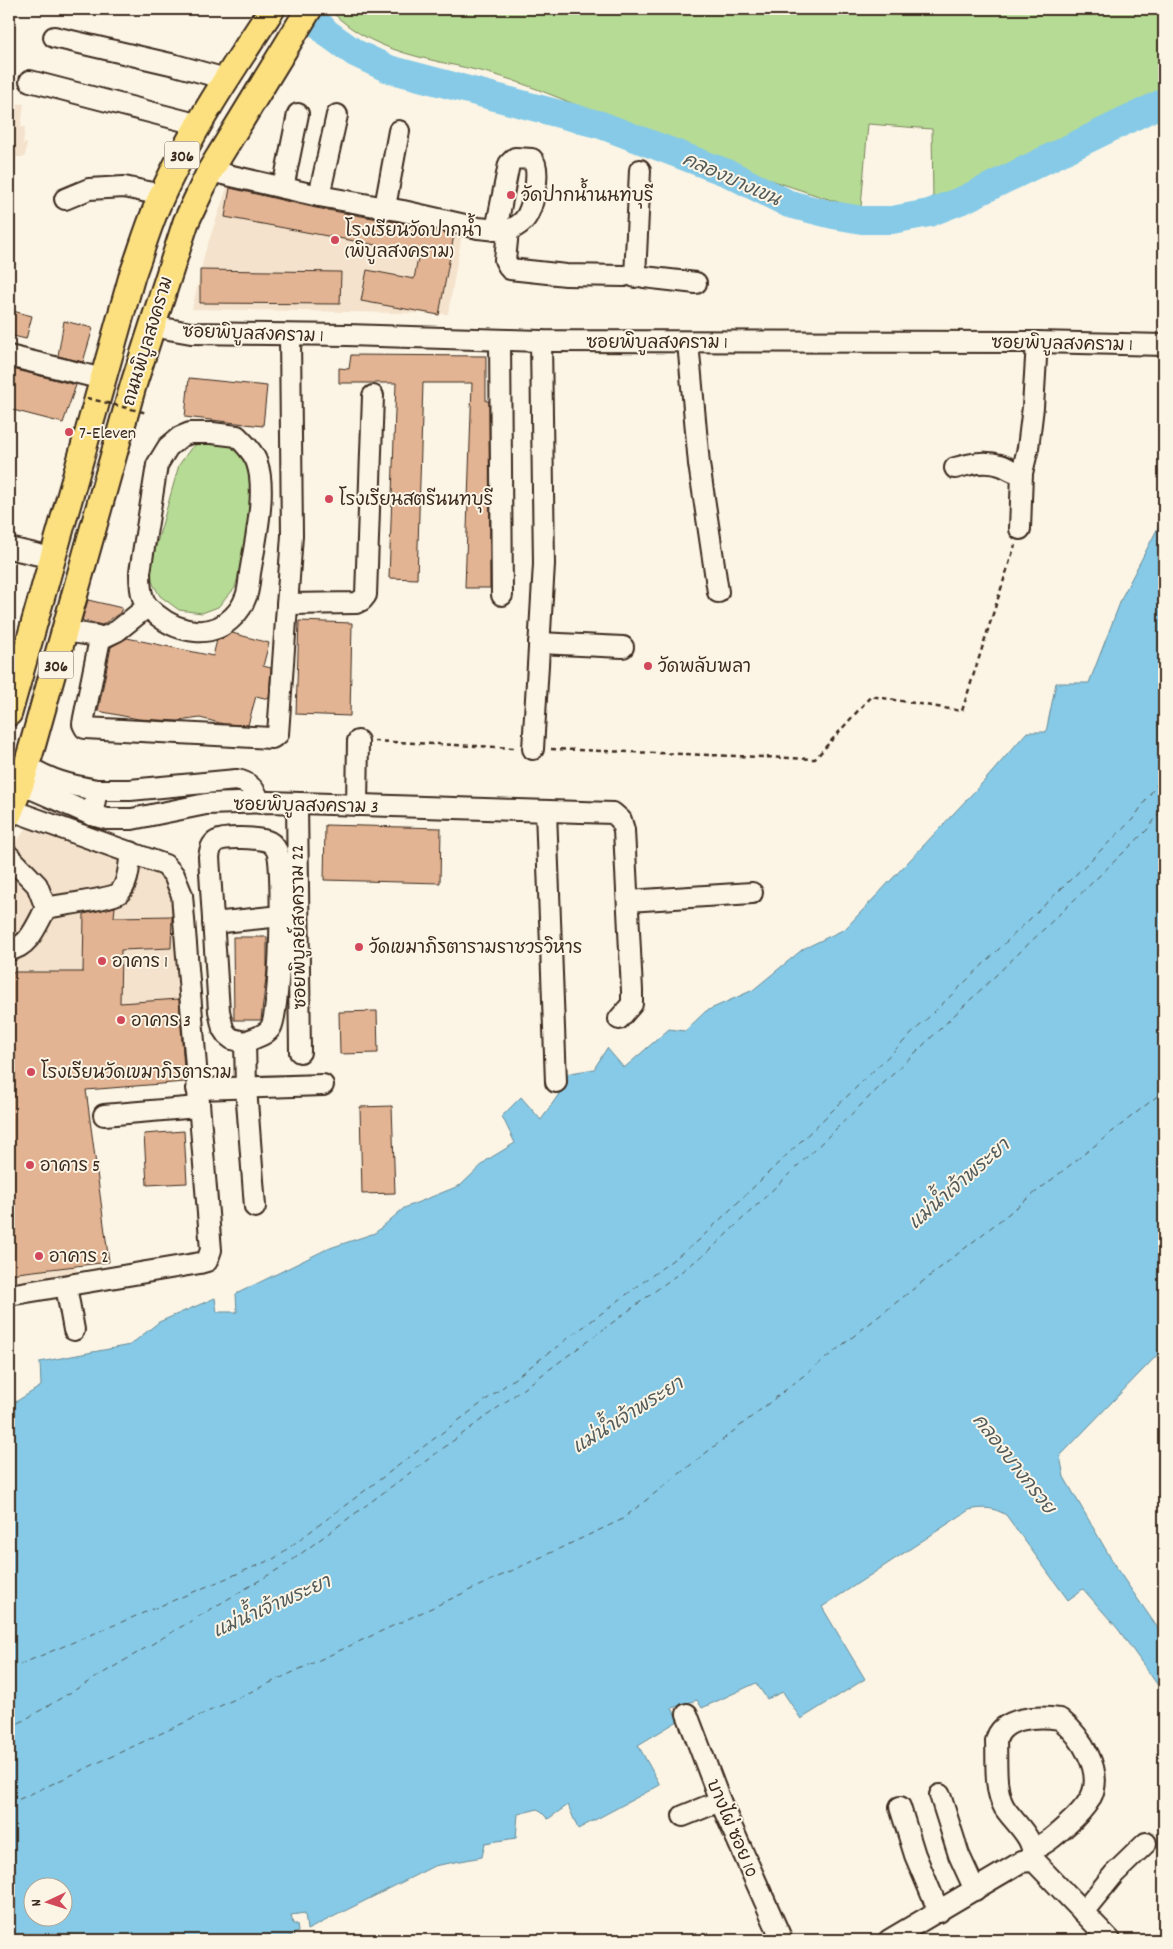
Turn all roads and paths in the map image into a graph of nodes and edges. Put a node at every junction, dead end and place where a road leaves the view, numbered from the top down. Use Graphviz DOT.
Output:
graph roads {
  1 [pos="272,9"];
  2 [pos="303,19"];
  3 [pos="54,37"];
  4 [pos="226,79"];
  5 [pos="30,81"];
  6 [pos="298,114"];
  7 [pos="337,115"];
  8 [pos="200,125"];
  9 [pos="399,131"];
  10 [pos="640,170"];
  11 [pos="210,171"];
  12 [pos="283,188"];
  13 [pos="162,195"];
  14 [pos="319,196"];
  15 [pos="65,199"];
  16 [pos="385,207"];
  17 [pos="634,277"];
  18 [pos="696,283"];
  19 [pos="121,316"];
  20 [pos="151,326"];
  21 [pos="290,336"];
  22 [pos="500,340"];
  23 [pos="541,341"];
  24 [pos="688,342"];
  25 [pos="1038,342"];
  26 [pos="1164,345"];
  27 [pos="9,356"];
  28 [pos="103,379"];
  29 [pos="133,386"];
  30 [pos="373,396"];
  31 [pos="87,398"];
  32 [pos="147,413"];
  33 [pos="955,468"];
  34 [pos="1022,473"];
  35 [pos="1020,529"];
  36 [pos="9,548"];
  37 [pos="52,558"];
  38 [pos="718,592"];
  39 [pos="502,595"];
  40 [pos="287,604"];
  41 [pos="147,607"];
  42 [pos="65,630"];
  43 [pos="100,639"];
  44 [pos="539,643"];
  45 [pos="623,647"];
  46 [pos="9,712"];
  47 [pos="358,741"];
  48 [pos="533,748"];
  49 [pos="24,775"];
  50 [pos="97,790"];
  51 [pos="260,803"];
  52 [pos="297,803"];
  53 [pos="357,805"];
  54 [pos="546,811"];
  55 [pos="10,812"];
  56 [pos="92,815"];
  57 [pos="114,819"];
  58 [pos="126,850"];
  59 [pos="9,856"];
  60 [pos="752,893"];
  61 [pos="628,901"];
  62 [pos="46,908"];
  63 [pos="281,916"];
  64 [pos="213,923"];
  65 [pos="9,950"];
  66 [pos="619,1019"];
  67 [pos="245,1042"];
  68 [pos="300,1052"];
  69 [pos="556,1082"];
  70 [pos="323,1086"];
  71 [pos="246,1088"];
  72 [pos="198,1098"];
  73 [pos="104,1115"];
  74 [pos="255,1207"];
  75 [pos="66,1286"];
  76 [pos="9,1295"];
  77 [pos="74,1330"];
  78 [pos="687,1714"];
  79 [pos="940,1795"];
  80 [pos="720,1801"];
  81 [pos="900,1807"];
  82 [pos="683,1816"];
  83 [pos="1146,1842"];
  84 [pos="1032,1855"];
  85 [pos="975,1890"];
  86 [pos="939,1912"];
  87 [pos="1083,1912"];
  88 [pos="776,1938"];
  89 [pos="889,1940"];
  90 [pos="1110,1940"];
  1 -- 4 [label="main road, ถนนพิบูลสงคราม / 306"];
  2 -- 11 [label="main road, ถนนพิบูลสงคราม / 306"];
  3 -- 4 [label="street"];
  4 -- 8 [label="main road, ถนนพิบูลสงคราม / 306"];
  5 -- 8 [label="street"];
  6 -- 12 [label="street"];
  7 -- 14 [label="street"];
  8 -- 13 [label="main road, ถนนพิบูลสงคราม / 306"];
  9 -- 16 [label="street"];
  10 -- 17 [label="street"];
  11 -- 12 [label="street"];
  11 -- 20 [label="main road, ถนนพิบูลสงคราม / 306"];
  12 -- 14 [label="street"];
  13 -- 15 [label="street"];
  13 -- 19 [label="main road, ถนนพิบูลสงคราม / 306"];
  14 -- 16 [label="street"];
  16 -- 17 [label="street"];
  17 -- 18 [label="street"];
  19 -- 20 [label="main road"];
  19 -- 28 [label="main road, ถนนพิบูลสงคราม / 306"];
  20 -- 21 [label="street, ซอยพิบูลสงคราม 1"];
  20 -- 29 [label="main road, ถนนพิบูลสงคราม / 306"];
  21 -- 22 [label="street, ซอยพิบูลสงคราม 1"];
  21 -- 40 [label="street"];
  22 -- 23 [label="street, ซอยพิบูลสงคราม 1"];
  22 -- 39 [label="street"];
  23 -- 24 [label="street, ซอยพิบูลสงคราม 1"];
  23 -- 44 [label="street"];
  24 -- 25 [label="street, ซอยพิบูลสงคราม 1"];
  24 -- 38 [label="street"];
  25 -- 26 [label="street, ซอยพิบูลสงคราม 1"];
  25 -- 34 [label="street"];
  27 -- 28 [label="street"];
  28 -- 29 [label="main road"];
  28 -- 37 [label="main road, ถนนพิบูลสงคราม / 306"];
  29 -- 42 [label="main road, ถนนพิบูลสงคราม / 306"];
  30 -- 40 [label="street"];
  31 -- 32 [label="path, bridge"];
  33 -- 34 [label="street"];
  34 -- 35 [label="street"];
  35 -- 48 [label="path"];
  36 -- 37 [label="street"];
  37 -- 46 [label="main road, ถนนพิบูลสงคราม / 306"];
  40 -- 43 [label="street"];
  41 -- 41 [label="street"];
  41 -- 43 [label="street"];
  42 -- 43 [label="street"];
  42 -- 49 [label="main road, ถนนพิบูลสงคราม / 306"];
  44 -- 45 [label="street"];
  44 -- 48 [label="street"];
  47 -- 48 [label="path"];
  47 -- 53 [label="street"];
  49 -- 50 [label="street"];
  49 -- 55 [label="main road, ถนนพิบูลสงคราม / 306"];
  49 -- 56 [label="street, ซอยพิบูลสงคราม 3"];
  50 -- 51 [label="street"];
  50 -- 56 [label="street"];
  51 -- 52 [label="street, ซอยพิบูลสงคราม 3"];
  51 -- 57 [label="street, ซอยพิบูลสงคราม 3"];
  52 -- 53 [label="street, ซอยพิบูลสงคราม 3"];
  52 -- 68 [label="street, ซอยพิบูลย์สงคราม 22"];
  53 -- 54 [label="street, ซอยพิบูลสงคราม 3"];
  54 -- 61 [label="street, ซอยพิบูลสงคราม 3"];
  54 -- 69 [label="street"];
  55 -- 58 [label="street"];
  56 -- 57 [label="street, ซอยพิบูลสงคราม 3"];
  57 -- 58 [label="street"];
  58 -- 62 [label="street"];
  58 -- 72 [label="street"];
  59 -- 62 [label="street"];
  60 -- 61 [label="street"];
  61 -- 66 [label="street, ซอยพิบูลสงคราม 3"];
  62 -- 65 [label="street"];
  63 -- 64 [label="street"];
  63 -- 64 [label="street"];
  63 -- 67 [label="street"];
  64 -- 67 [label="street"];
  67 -- 71 [label="street"];
  70 -- 71 [label="street"];
  71 -- 72 [label="street"];
  71 -- 74 [label="street"];
  72 -- 73 [label="street"];
  72 -- 75 [label="street"];
  75 -- 76 [label="street"];
  75 -- 77 [label="street"];
  78 -- 80 [label="street, บางไผ่ ซอย 10"];
  79 -- 85 [label="street"];
  80 -- 82 [label="street"];
  80 -- 88 [label="street, บางไผ่ ซอย 10"];
  81 -- 86 [label="street"];
  83 -- 87 [label="street"];
  84 -- 84 [label="street"];
  84 -- 85 [label="street"];
  84 -- 87 [label="street"];
  85 -- 86 [label="street"];
  86 -- 89 [label="street"];
  87 -- 90 [label="street"];
}
